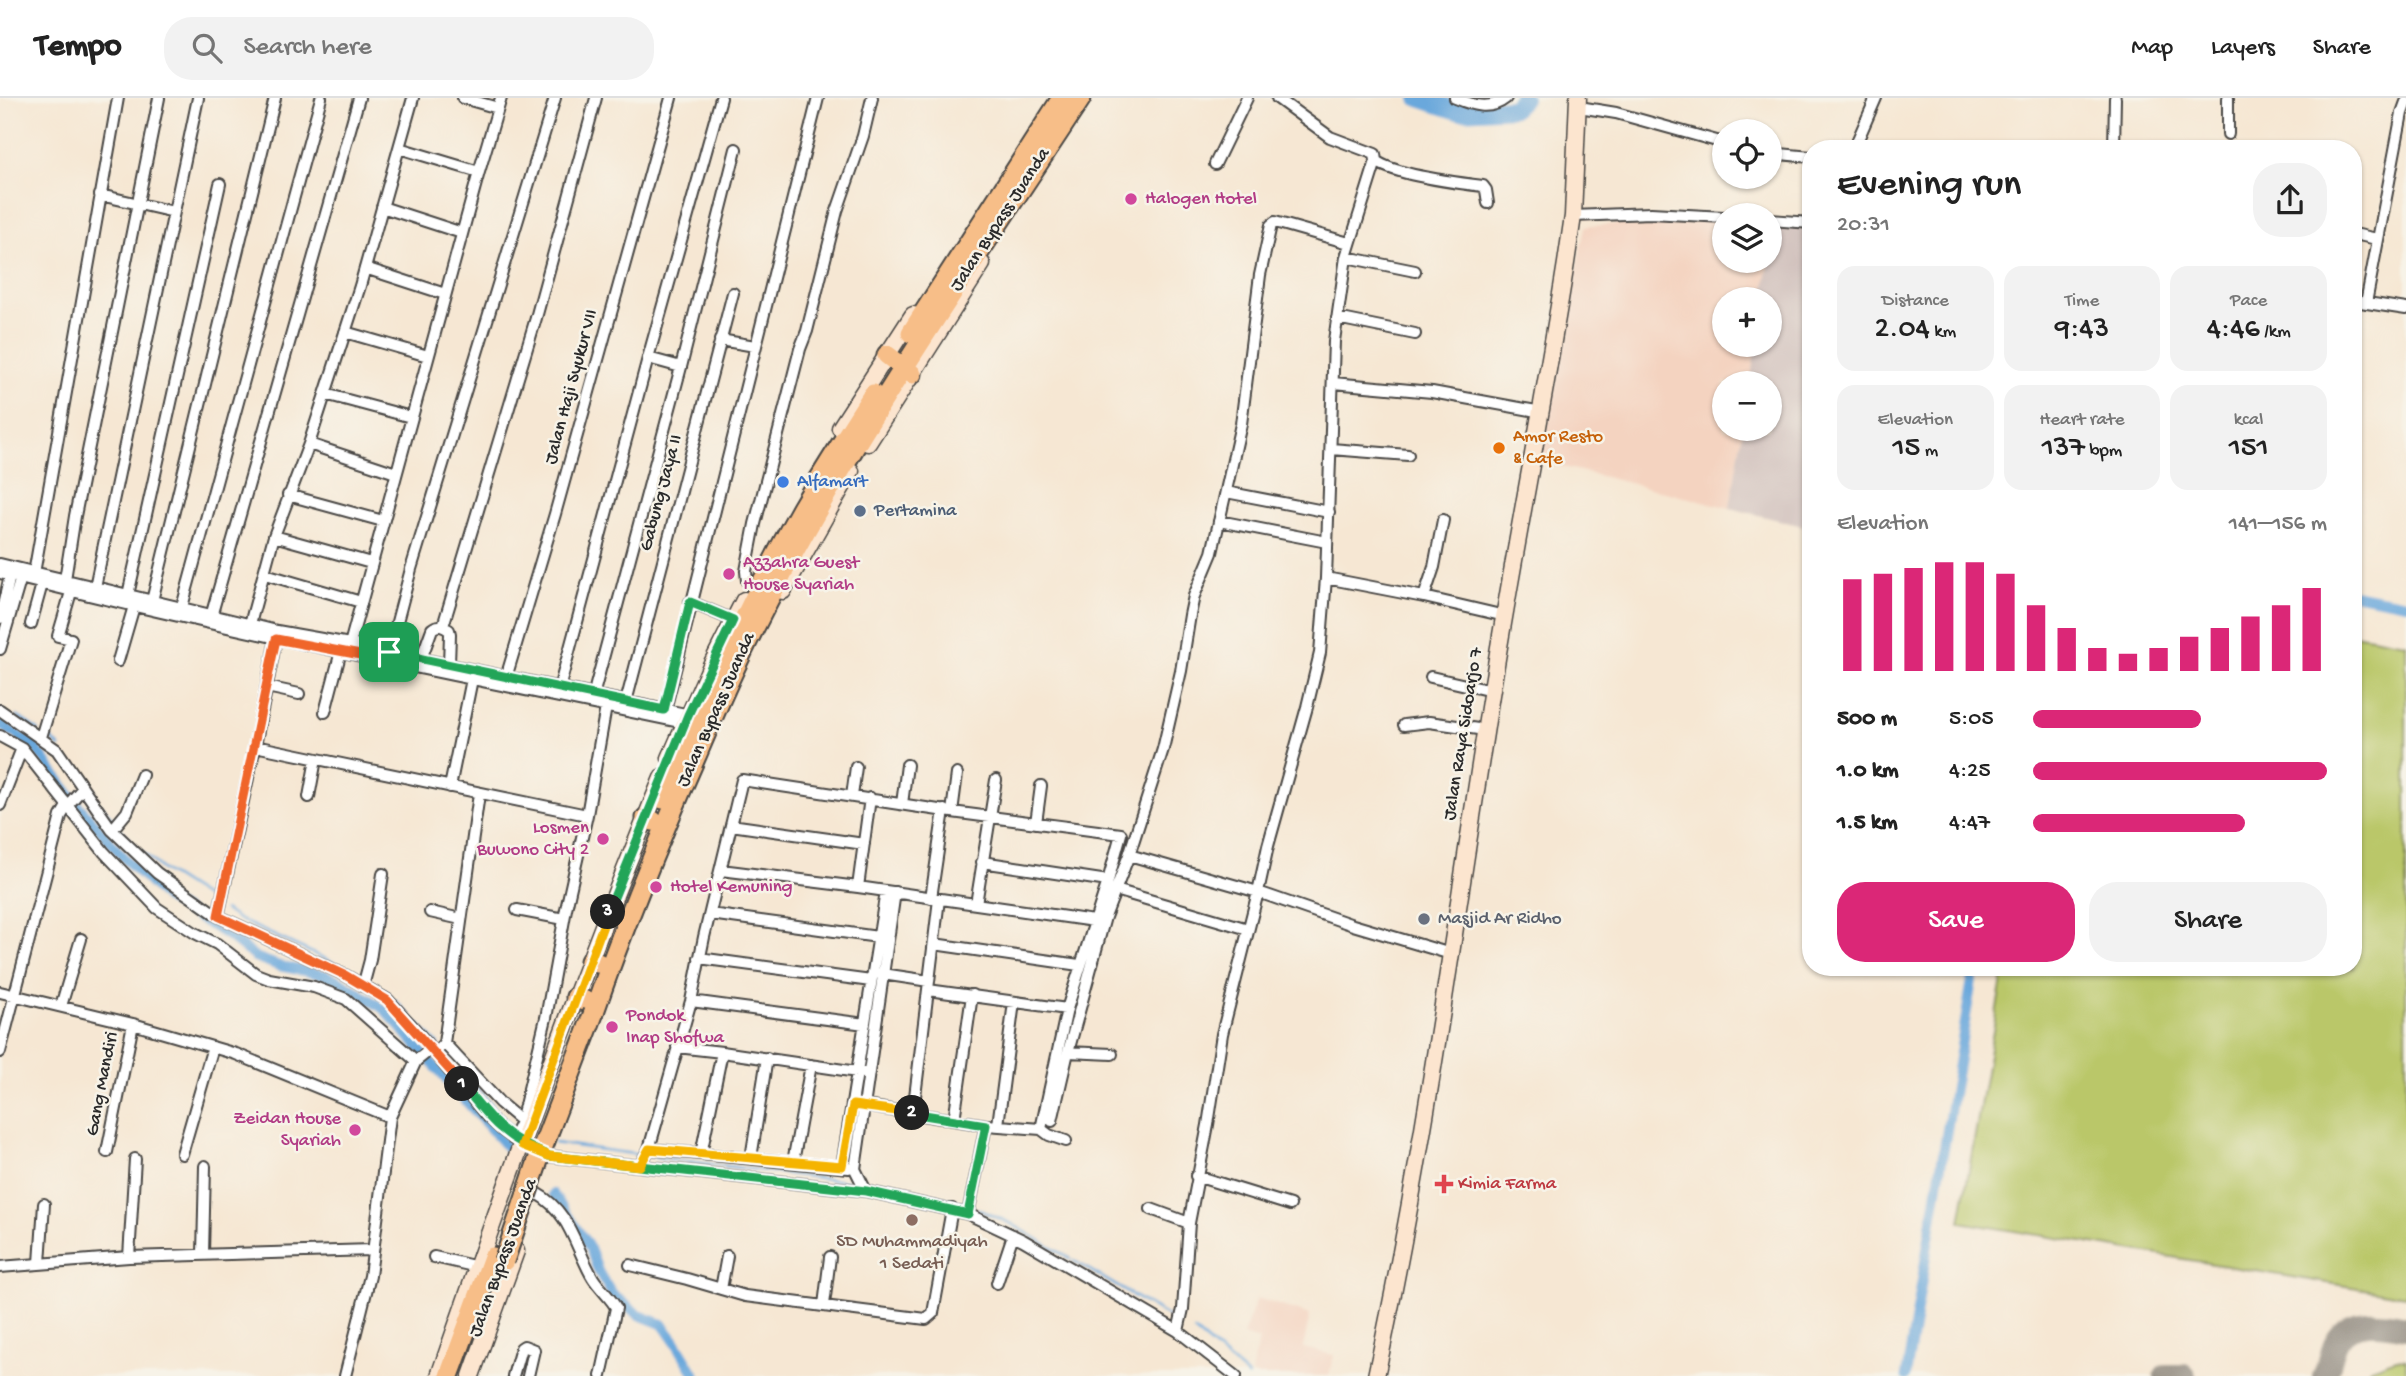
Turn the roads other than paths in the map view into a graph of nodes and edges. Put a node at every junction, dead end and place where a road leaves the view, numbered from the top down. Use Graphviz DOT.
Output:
graph roads {
  1 [pos="118,98"];
  2 [pos="159,98"];
  3 [pos="198,98"];
  4 [pos="275,98"];
  5 [pos="321,98"];
  6 [pos="359,98"];
  7 [pos="414,98"];
  8 [pos="463,98"];
  9 [pos="555,98"];
  10 [pos="596,98"];
  11 [pos="671,98"];
  12 [pos="721,98"];
  13 [pos="818,98"];
  14 [pos="872,98"];
  15 [pos="1062,98"];
  16 [pos="1081,98"];
  17 [pos="1091,98"];
  18 [pos="1247,98"];
  19 [pos="1277,98"];
  20 [pos="1455,98"];
  21 [pos="1506,98"];
  22 [pos="1876,98"];
  23 [pos="2115,98"];
  24 [pos="2228,98"];
  25 [pos="2406,102"];
  26 [pos="500,103"];
  27 [pos="1579,103"];
  28 [pos="1055,117"];
  29 [pos="2228,134"];
  30 [pos="1712,140"];
  31 [pos="1858,140"];
  32 [pos="2114,140"];
  33 [pos="399,148"];
  34 [pos="736,149"];
  35 [pos="1782,154"];
  36 [pos="1802,156"];
  37 [pos="1376,161"];
  38 [pos="1215,164"];
  39 [pos="479,172"];
  40 [pos="220,184"];
  41 [pos="100,195"];
  42 [pos="138,203"];
  43 [pos="1488,203"];
  44 [pos="382,207"];
  45 [pos="174,212"];
  46 [pos="1573,216"];
  47 [pos="1712,216"];
  48 [pos="1782,221"];
  49 [pos="1802,222"];
  50 [pos="462,233"];
  51 [pos="2362,236"];
  52 [pos="2377,239"];
  53 [pos="1349,243"];
  54 [pos="1346,257"];
  55 [pos="365,268"];
  56 [pos="1415,271"];
  57 [pos="2362,287"];
  58 [pos="733,293"];
  59 [pos="445,295"];
  60 [pos="2362,304"];
  61 [pos="2406,309"];
  62 [pos="1337,318"];
  63 [pos="345,332"];
  64 [pos="1415,334"];
  65 [pos="720,340"];
  66 [pos="755,346"];
  67 [pos="428,356"];
  68 [pos="648,358"];
  69 [pos="899,364"];
  70 [pos="681,368"];
  71 [pos="1333,383"];
  72 [pos="325,394"];
  73 [pos="1542,412"];
  74 [pos="411,418"];
  75 [pos="309,444"];
  76 [pos="1331,449"];
  77 [pos="1408,455"];
  78 [pos="396,473"];
  79 [pos="1226,492"];
  80 [pos="288,495"];
  81 [pos="1329,512"];
  82 [pos="1443,520"];
  83 [pos="383,521"];
  84 [pos="1219,521"];
  85 [pos="274,536"];
  86 [pos="1327,542"];
  87 [pos="371,563"];
  88 [pos="0,564"];
  89 [pos="265,574"];
  90 [pos="23,576"];
  91 [pos="1326,578"];
  92 [pos="95,587"];
  93 [pos="752,587"];
  94 [pos="66,588"];
  95 [pos="128,595"];
  96 [pos="1424,597"];
  97 [pos="361,602"];
  98 [pos="690,602"];
  99 [pos="134,606"];
  100 [pos="151,606"];
  101 [pos="182,607"];
  102 [pos="1505,616"];
  103 [pos="0,618"];
  104 [pos="210,619"];
  105 [pos="733,620"];
  106 [pos="31,624"];
  107 [pos="250,624"];
  108 [pos="443,626"];
  109 [pos="277,635"];
  110 [pos="345,647"];
  111 [pos="0,649"];
  112 [pos="389,652"];
  113 [pos="372,653"];
  114 [pos="421,659"];
  115 [pos="118,661"];
  116 [pos="449,664"];
  117 [pos="1431,677"];
  118 [pos="472,679"];
  119 [pos="506,681"];
  120 [pos="267,687"];
  121 [pos="559,689"];
  122 [pos="1492,691"];
  123 [pos="299,694"];
  124 [pos="593,696"];
  125 [pos="607,702"];
  126 [pos="626,702"];
  127 [pos="0,710"];
  128 [pos="664,710"];
  129 [pos="325,712"];
  130 [pos="695,719"];
  131 [pos="1404,725"];
  132 [pos="5,729"];
  133 [pos="1485,730"];
  134 [pos="42,734"];
  135 [pos="255,746"];
  136 [pos="22,748"];
  137 [pos="702,750"];
  138 [pos="316,759"];
  139 [pos="907,765"];
  140 [pos="856,768"];
  141 [pos="957,774"];
  142 [pos="142,775"];
  143 [pos="996,780"];
  144 [pos="1041,786"];
  145 [pos="450,787"];
  146 [pos="479,794"];
  147 [pos="852,796"];
  148 [pos="309,797"];
  149 [pos="74,798"];
  150 [pos="870,798"];
  151 [pos="902,804"];
  152 [pos="0,805"];
  153 [pos="948,811"];
  154 [pos="587,815"];
  155 [pos="990,817"];
  156 [pos="1036,823"];
  157 [pos="731,825"];
  158 [pos="115,826"];
  159 [pos="864,844"];
  160 [pos="1129,855"];
  161 [pos="982,862"];
  162 [pos="721,870"];
  163 [pos="383,874"];
  164 [pos="151,883"];
  165 [pos="1110,886"];
  166 [pos="858,887"];
  167 [pos="890,891"];
  168 [pos="1258,892"];
  169 [pos="935,899"];
  170 [pos="976,904"];
  171 [pos="517,910"];
  172 [pos="219,911"];
  173 [pos="430,912"];
  174 [pos="710,914"];
  175 [pos="461,919"];
  176 [pos="564,919"];
  177 [pos="1094,921"];
  178 [pos="1248,929"];
  179 [pos="878,937"];
  180 [pos="81,939"];
  181 [pos="934,944"];
  182 [pos="1451,954"];
  183 [pos="699,958"];
  184 [pos="1079,965"];
  185 [pos="601,971"];
  186 [pos="875,976"];
  187 [pos="365,980"];
  188 [pos="929,986"];
  189 [pos="0,992"];
  190 [pos="972,995"];
  191 [pos="14,996"];
  192 [pos="691,1002"];
  193 [pos="1014,1002"];
  194 [pos="584,1005"];
  195 [pos="61,1006"];
  196 [pos="1067,1009"];
  197 [pos="133,1024"];
  198 [pos="864,1024"];
  199 [pos="677,1047"];
  200 [pos="213,1048"];
  201 [pos="432,1051"];
  202 [pos="0,1052"];
  203 [pos="722,1052"];
  204 [pos="1068,1052"];
  205 [pos="1112,1054"];
  206 [pos="767,1058"];
  207 [pos="811,1065"];
  208 [pos="864,1073"];
  209 [pos="853,1105"];
  210 [pos="866,1106"];
  211 [pos="913,1113"];
  212 [pos="390,1117"];
  213 [pos="954,1120"];
  214 [pos="1052,1121"];
  215 [pos="992,1125"];
  216 [pos="1041,1129"];
  217 [pos="521,1133"];
  218 [pos="1066,1141"];
  219 [pos="552,1148"];
  220 [pos="107,1152"];
  221 [pos="182,1154"];
  222 [pos="701,1154"];
  223 [pos="644,1157"];
  224 [pos="751,1158"];
  225 [pos="135,1159"];
  226 [pos="793,1162"];
  227 [pos="205,1166"];
  228 [pos="842,1166"];
  229 [pos="857,1172"];
  230 [pos="1196,1176"];
  231 [pos="865,1189"];
  232 [pos="536,1193"];
  233 [pos="44,1204"];
  234 [pos="1290,1205"];
  235 [pos="952,1209"];
  236 [pos="1151,1209"];
  237 [pos="968,1214"];
  238 [pos="1189,1223"];
  239 [pos="1013,1235"];
  240 [pos="372,1251"];
  241 [pos="203,1254"];
  242 [pos="727,1256"];
  243 [pos="129,1257"];
  244 [pos="434,1257"];
  245 [pos="830,1257"];
  246 [pos="491,1262"];
  247 [pos="40,1264"];
  248 [pos="630,1265"];
  249 [pos="0,1267"];
  250 [pos="998,1283"];
  251 [pos="721,1289"];
  252 [pos="824,1305"];
  253 [pos="1178,1331"];
  254 [pos="449,1372"];
  255 [pos="345,1376"];
  256 [pos="471,1376"];
  257 [pos="513,1376"];
  258 [pos="528,1376"];
  259 [pos="601,1376"];
  260 [pos="1236,1376"];
  261 [pos="1376,1376"];
  1 -- 41 [label="street"];
  2 -- 42 [label="street"];
  3 -- 45 [label="street"];
  4 -- 100 [label="street"];
  5 -- 101 [label="street"];
  6 -- 104 [label="street"];
  7 -- 33 [label="street"];
  8 -- 26 [label="street"];
  9 -- 112 [label="street"];
  10 -- 108 [label="street"];
  11 -- 119 [label="street, Jalan Haji Syukur VII"];
  12 -- 68 [label="street"];
  13 -- 66 [label="street"];
  14 -- 93 [label="street"];
  15 -- 28 [label="highway, Jalan Bypass Juanda"];
  16 -- 28 [label="highway, Jalan Bypass Juanda"];
  17 -- 28 [label="street"];
  18 -- 38 [label="street"];
  19 -- 37 [label="street"];
  20 -- 21 [label="street"];
  22 -- 31 [label="street"];
  23 -- 32 [label="street"];
  24 -- 29 [label="street"];
  25 -- 52 [label="street"];
  26 -- 39 [label="street"];
  27 -- 30 [label="street"];
  27 -- 46 [label="street, Jalan Raya Sidoarjo 7"];
  28 -- 69 [label="highway, Jalan Bypass Juanda"];
  33 -- 39 [label="street"];
  33 -- 44 [label="street"];
  34 -- 70 [label="street"];
  35 -- 36 [label="street"];
  37 -- 43 [label="street"];
  37 -- 53 [label="street"];
  39 -- 50 [label="street"];
  40 -- 95 [label="street"];
  41 -- 42 [label="street"];
  41 -- 90 [label="street"];
  42 -- 45 [label="street"];
  42 -- 94 [label="street"];
  44 -- 50 [label="street"];
  44 -- 55 [label="street"];
  45 -- 92 [label="street"];
  46 -- 47 [label="street"];
  46 -- 73 [label="street, Jalan Raya Sidoarjo 7"];
  48 -- 49 [label="street"];
  50 -- 59 [label="street"];
  51 -- 52 [label="street"];
  52 -- 57 [label="street"];
  53 -- 54 [label="street"];
  53 -- 79 [label="street"];
  54 -- 56 [label="street"];
  54 -- 62 [label="street"];
  55 -- 59 [label="street"];
  55 -- 63 [label="street"];
  58 -- 65 [label="street, Gabung Jaya II"];
  59 -- 67 [label="street"];
  60 -- 61 [label="street"];
  62 -- 64 [label="street"];
  62 -- 71 [label="street"];
  63 -- 67 [label="street"];
  63 -- 72 [label="street"];
  65 -- 66 [label="street"];
  65 -- 126 [label="street, Gabung Jaya II"];
  66 -- 98 [label="street"];
  67 -- 74 [label="street"];
  68 -- 70 [label="street"];
  68 -- 121 [label="street"];
  69 -- 93 [label="street"];
  69 -- 130 [label="highway, Jalan Bypass Juanda"];
  69 -- 137 [label="street"];
  70 -- 124 [label="street"];
  71 -- 73 [label="street"];
  71 -- 76 [label="street"];
  72 -- 74 [label="street"];
  72 -- 75 [label="street"];
  73 -- 102 [label="street, Jalan Raya Sidoarjo 7"];
  74 -- 78 [label="street"];
  75 -- 78 [label="street"];
  75 -- 80 [label="street"];
  76 -- 77 [label="street"];
  76 -- 81 [label="street"];
  78 -- 83 [label="street"];
  79 -- 81 [label="street"];
  79 -- 84 [label="street"];
  80 -- 83 [label="street"];
  80 -- 85 [label="street"];
  81 -- 86 [label="street"];
  82 -- 96 [label="street"];
  83 -- 87 [label="street"];
  84 -- 86 [label="street"];
  84 -- 160 [label="street"];
  85 -- 87 [label="street"];
  85 -- 89 [label="street"];
  86 -- 91 [label="street"];
  87 -- 97 [label="street"];
  88 -- 90 [label="street"];
  89 -- 97 [label="street"];
  89 -- 107 [label="street"];
  90 -- 94 [label="street"];
  90 -- 103 [label="street"];
  90 -- 106 [label="street"];
  90 -- 111 [label="street"];
  91 -- 96 [label="street"];
  91 -- 168 [label="street"];
  92 -- 94 [label="street"];
  92 -- 95 [label="street"];
  93 -- 105 [label="street"];
  94 -- 99 [label="street"];
  94 -- 134 [label="street"];
  95 -- 100 [label="street"];
  96 -- 102 [label="street"];
  97 -- 110 [label="street"];
  98 -- 105 [label="street"];
  98 -- 128 [label="street"];
  99 -- 100 [label="street"];
  99 -- 115 [label="street"];
  100 -- 101 [label="street"];
  100 -- 104 [label="street"];
  101 -- 104 [label="street"];
  102 -- 122 [label="street, Jalan Raya Sidoarjo 7"];
  104 -- 107 [label="street"];
  104 -- 109 [label="street"];
  105 -- 130 [label="street"];
  107 -- 109 [label="street"];
  108 -- 114 [label="street"];
  108 -- 116 [label="street"];
  109 -- 110 [label="street"];
  109 -- 120 [label="street"];
  110 -- 113 [label="street"];
  110 -- 129 [label="street"];
  112 -- 113 [label="street"];
  112 -- 114 [label="street"];
  113 -- 118 [label="street"];
  114 -- 116 [label="street"];
  116 -- 119 [label="street"];
  117 -- 122 [label="street"];
  118 -- 119 [label="street"];
  118 -- 145 [label="street"];
  119 -- 121 [label="street"];
  119 -- 125 [label="street"];
  120 -- 123 [label="street"];
  120 -- 135 [label="street"];
  121 -- 124 [label="street"];
  122 -- 133 [label="street, Jalan Raya Sidoarjo 7"];
  124 -- 125 [label="street"];
  125 -- 126 [label="street"];
  125 -- 130 [label="street"];
  125 -- 154 [label="street"];
  126 -- 128 [label="street"];
  127 -- 132 [label="street"];
  128 -- 130 [label="street"];
  130 -- 137 [label="highway, Jalan Bypass Juanda"];
  130 -- 185 [label="highway, Jalan Bypass Juanda"];
  131 -- 133 [label="street"];
  132 -- 134 [label="street"];
  132 -- 136 [label="street"];
  133 -- 182 [label="street, Jalan Raya Sidoarjo 7"];
  134 -- 149 [label="street"];
  135 -- 138 [label="street"];
  135 -- 172 [label="street"];
  136 -- 149 [label="street"];
  136 -- 152 [label="street"];
  137 -- 185 [label="highway, Jalan Bypass Juanda"];
  138 -- 145 [label="street"];
  138 -- 148 [label="street"];
  139 -- 151 [label="street"];
  140 -- 147 [label="street"];
  141 -- 153 [label="street"];
  142 -- 158 [label="street"];
  143 -- 155 [label="street"];
  144 -- 156 [label="street"];
  145 -- 146 [label="street"];
  146 -- 154 [label="street"];
  146 -- 175 [label="street"];
  147 -- 150 [label="street"];
  147 -- 157 [label="street"];
  149 -- 158 [label="street"];
  149 -- 164 [label="street"];
  149 -- 191 [label="street"];
  150 -- 151 [label="street"];
  150 -- 159 [label="street"];
  151 -- 153 [label="street"];
  153 -- 155 [label="street"];
  153 -- 169 [label="street"];
  154 -- 176 [label="street"];
  155 -- 156 [label="street"];
  155 -- 161 [label="street"];
  156 -- 165 [label="street"];
  157 -- 159 [label="street"];
  157 -- 162 [label="street"];
  158 -- 164 [label="street"];
  159 -- 166 [label="street"];
  160 -- 165 [label="street"];
  160 -- 168 [label="street"];
  161 -- 165 [label="street"];
  161 -- 170 [label="street"];
  162 -- 166 [label="street"];
  162 -- 174 [label="street"];
  163 -- 187 [label="street"];
  164 -- 172 [label="street"];
  164 -- 201 [label="street"];
  165 -- 177 [label="street"];
  165 -- 178 [label="street"];
  165 -- 204 [label="street"];
  166 -- 167 [label="street"];
  167 -- 169 [label="street"];
  167 -- 179 [label="street"];
  167 -- 186 [label="street"];
  168 -- 178 [label="street"];
  168 -- 182 [label="street"];
  169 -- 170 [label="street"];
  169 -- 181 [label="street"];
  170 -- 177 [label="street"];
  171 -- 176 [label="street"];
  172 -- 187 [label="street"];
  173 -- 175 [label="street"];
  174 -- 179 [label="street"];
  174 -- 183 [label="street"];
  175 -- 201 [label="street"];
  176 -- 217 [label="street"];
  177 -- 184 [label="street"];
  178 -- 230 [label="street"];
  179 -- 186 [label="street"];
  180 -- 195 [label="street"];
  181 -- 184 [label="street"];
  181 -- 188 [label="street"];
  182 -- 261 [label="street, Jalan Raya Sidoarjo 7"];
  183 -- 186 [label="street"];
  183 -- 192 [label="street"];
  184 -- 196 [label="street"];
  185 -- 194 [label="highway, Jalan Bypass Juanda"];
  185 -- 219 [label="street"];
  186 -- 188 [label="street"];
  186 -- 198 [label="street"];
  186 -- 208 [label="street"];
  187 -- 201 [label="street"];
  188 -- 190 [label="street"];
  188 -- 211 [label="street"];
  189 -- 191 [label="street"];
  190 -- 193 [label="street"];
  190 -- 213 [label="street"];
  191 -- 195 [label="street"];
  191 -- 202 [label="street"];
  192 -- 198 [label="street"];
  192 -- 199 [label="street"];
  193 -- 196 [label="street"];
  193 -- 215 [label="street"];
  194 -- 217 [label="street"];
  194 -- 246 [label="highway, Jalan Bypass Juanda"];
  195 -- 197 [label="street"];
  196 -- 216 [label="street"];
  197 -- 200 [label="street"];
  197 -- 220 [label="street, Gang Mandiri"];
  198 -- 208 [label="street"];
  199 -- 203 [label="street"];
  199 -- 223 [label="street"];
  200 -- 212 [label="street"];
  200 -- 221 [label="street"];
  201 -- 212 [label="street"];
  201 -- 217 [label="street"];
  201 -- 217 [label="street"];
  203 -- 206 [label="street"];
  203 -- 222 [label="street"];
  204 -- 205 [label="street"];
  204 -- 214 [label="street"];
  206 -- 207 [label="street"];
  206 -- 224 [label="street"];
  207 -- 208 [label="street"];
  207 -- 226 [label="street"];
  208 -- 209 [label="street"];
  208 -- 210 [label="street"];
  209 -- 210 [label="street"];
  209 -- 228 [label="street"];
  210 -- 211 [label="street"];
  210 -- 229 [label="street"];
  211 -- 213 [label="street"];
  212 -- 240 [label="street"];
  213 -- 215 [label="street"];
  215 -- 216 [label="street"];
  215 -- 237 [label="street"];
  216 -- 218 [label="street"];
  217 -- 219 [label="street"];
  217 -- 246 [label="street"];
  219 -- 223 [label="street"];
  219 -- 232 [label="street"];
  222 -- 223 [label="street"];
  222 -- 224 [label="street"];
  223 -- 231 [label="street"];
  224 -- 226 [label="street"];
  225 -- 243 [label="street"];
  226 -- 228 [label="street"];
  227 -- 241 [label="street"];
  228 -- 229 [label="street"];
  229 -- 231 [label="street"];
  230 -- 234 [label="street"];
  230 -- 238 [label="street"];
  231 -- 235 [label="street"];
  232 -- 256 [label="street"];
  232 -- 259 [label="street"];
  233 -- 247 [label="street"];
  235 -- 237 [label="street"];
  235 -- 252 [label="street"];
  236 -- 238 [label="street"];
  237 -- 239 [label="street"];
  238 -- 253 [label="street"];
  239 -- 250 [label="street"];
  239 -- 253 [label="street"];
  240 -- 241 [label="street"];
  240 -- 255 [label="street"];
  241 -- 243 [label="street"];
  242 -- 251 [label="street"];
  243 -- 247 [label="street"];
  244 -- 246 [label="street"];
  245 -- 252 [label="street"];
  246 -- 254 [label="highway, Jalan Bypass Juanda"];
  247 -- 249 [label="street"];
  248 -- 251 [label="street"];
  251 -- 252 [label="street"];
  253 -- 260 [label="street"];
  257 -- 258 [label="street"];
}
